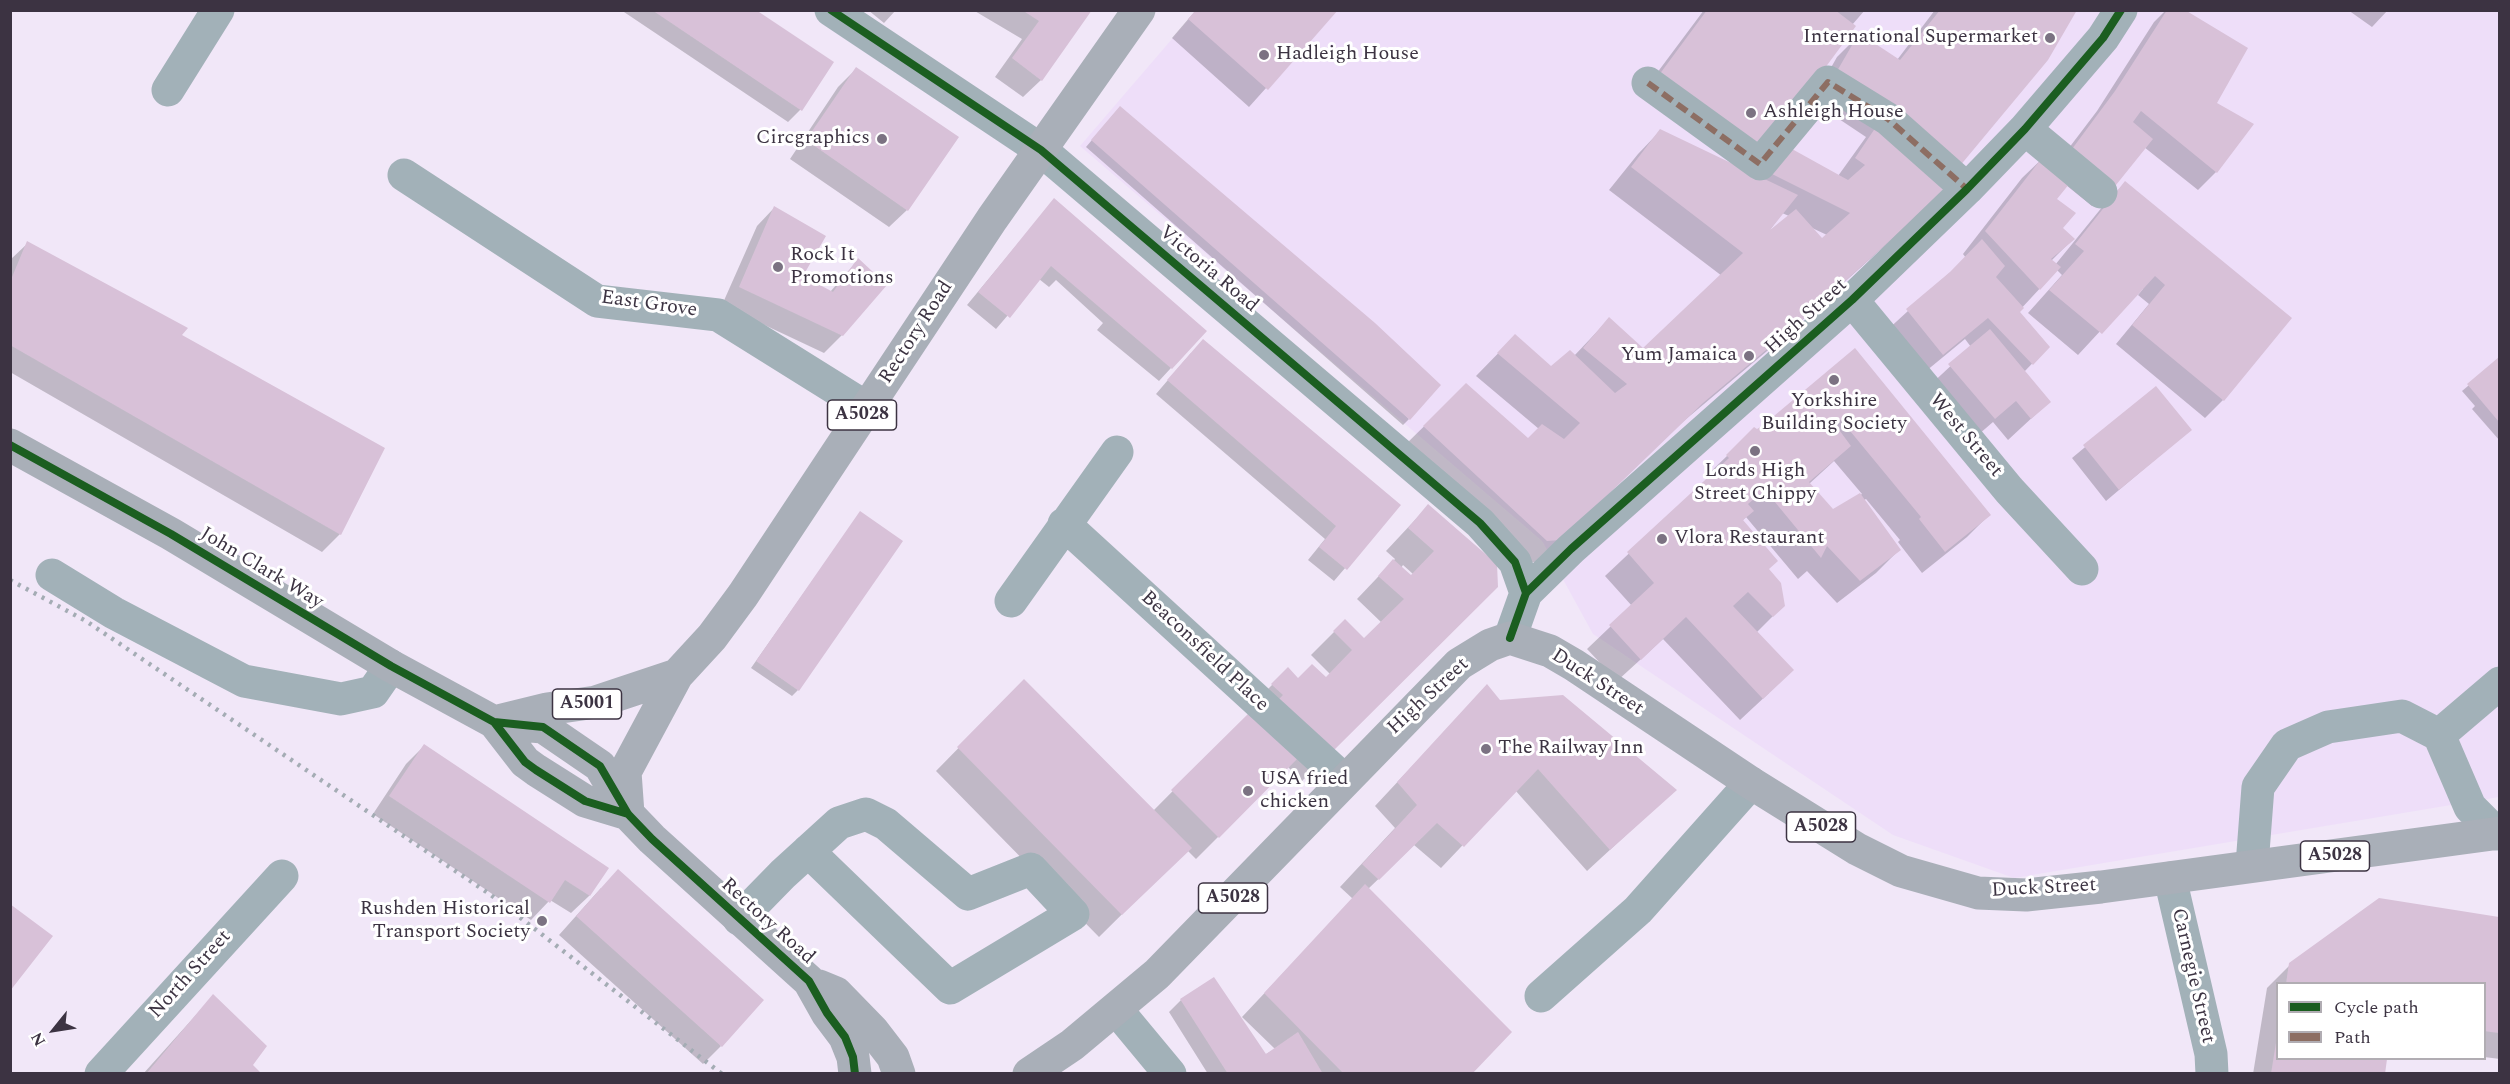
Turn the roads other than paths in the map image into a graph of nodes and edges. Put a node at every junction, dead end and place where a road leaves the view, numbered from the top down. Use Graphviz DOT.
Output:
graph roads {
  1 [pos="218,10"];
  2 [pos="831,10"];
  3 [pos="1139,10"];
  4 [pos="2121,10"];
  5 [pos="1648,83"];
  6 [pos="168,90"];
  7 [pos="2025,129"];
  8 [pos="1041,150"];
  9 [pos="404,175"];
  10 [pos="1967,189"];
  11 [pos="2101,192"];
  12 [pos="1852,300"];
  13 [pos="867,408"];
  14 [pos="10,445"];
  15 [pos="1117,452"];
  16 [pos="1064,524"];
  17 [pos="2082,568"];
  18 [pos="52,574"];
  19 [pos="1526,593"];
  20 [pos="1011,601"];
  21 [pos="1510,638"];
  22 [pos="391,666"];
  23 [pos="677,675"];
  24 [pos="2499,683"];
  25 [pos="494,722"];
  26 [pos="2439,735"];
  27 [pos="1344,780"];
  28 [pos="1751,783"];
  29 [pos="628,814"];
  30 [pos="2498,834"];
  31 [pos="808,851"];
  32 [pos="2252,865"];
  33 [pos="282,876"];
  34 [pos="2170,878"];
  35 [pos="739,919"];
  36 [pos="809,981"];
  37 [pos="1541,996"];
  38 [pos="1116,1009"];
  39 [pos="854,1065"];
  40 [pos="101,1074"];
  41 [pos="884,1074"];
  42 [pos="899,1074"];
  43 [pos="1029,1074"];
  44 [pos="1170,1074"];
  45 [pos="2212,1074"];
  1 -- 6 [label="street"];
  2 -- 8 [label="street, Victoria Road"];
  3 -- 8 [label="main road, Rectory Road / A5028"];
  4 -- 7 [label="street, High Street"];
  5 -- 10 [label="street"];
  7 -- 10 [label="street, High Street"];
  7 -- 11 [label="street"];
  8 -- 13 [label="main road, Rectory Road / A5028"];
  8 -- 19 [label="street, Victoria Road"];
  9 -- 13 [label="street, East Grove"];
  10 -- 12 [label="street, High Street"];
  12 -- 17 [label="street, West Street"];
  12 -- 19 [label="street, High Street"];
  13 -- 23 [label="main road, Rectory Road / A5028"];
  14 -- 22 [label="main road, John Clark Way"];
  15 -- 16 [label="street"];
  16 -- 20 [label="street"];
  16 -- 27 [label="street, Beaconsfield Place"];
  18 -- 22 [label="street"];
  19 -- 21 [label="street, High Street"];
  21 -- 27 [label="main road, High Street / A5028"];
  21 -- 28 [label="main road, Duck Street / A5028"];
  22 -- 25 [label="main road, John Clark Way"];
  23 -- 25 [label="main road, A5001"];
  23 -- 29 [label="main road, Rectory Road / A5028"];
  24 -- 26 [label="street"];
  25 -- 29 [label="main road, Rectory Road"];
  26 -- 30 [label="street"];
  26 -- 32 [label="street"];
  27 -- 38 [label="main road, High Street / A5028"];
  28 -- 34 [label="main road, Duck Street / A5028"];
  28 -- 37 [label="street"];
  29 -- 35 [label="main road, Rectory Road"];
  30 -- 32 [label="main road, Duck Street / A5028"];
  31 -- 31 [label="street"];
  31 -- 35 [label="street"];
  32 -- 34 [label="main road, Duck Street / A5028"];
  33 -- 40 [label="street, North Street"];
  34 -- 45 [label="street, Carnegie Street"];
  35 -- 36 [label="main road, Rectory Road"];
  36 -- 39 [label="main road, Rectory Road"];
  36 -- 42 [label="main road, Rectory Road"];
  38 -- 43 [label="main road, High Street / A5028"];
  38 -- 44 [label="street"];
  39 -- 41 [label="main road"];
}
